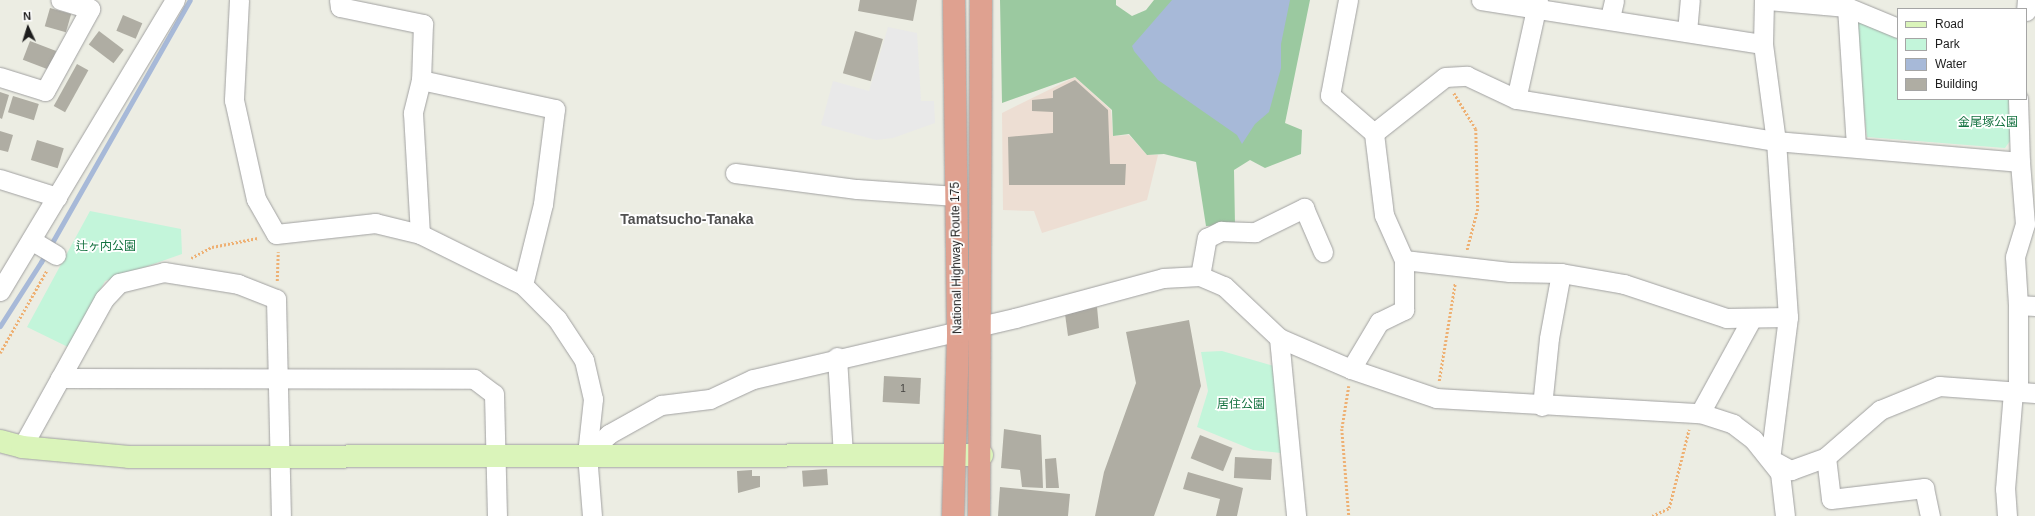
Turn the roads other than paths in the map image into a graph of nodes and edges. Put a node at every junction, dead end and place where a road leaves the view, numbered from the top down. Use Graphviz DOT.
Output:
graph roads {
  1 [pos="60,0"];
  2 [pos="175,0"];
  3 [pos="239,0"];
  4 [pos="339,0"];
  5 [pos="954,0"];
  6 [pos="981,0"];
  7 [pos="1348,0"];
  8 [pos="1481,0"];
  9 [pos="1690,0"];
  10 [pos="1764,0"];
  11 [pos="1768,0"];
  12 [pos="1536,6"];
  13 [pos="1847,8"];
  14 [pos="1612,9"];
  15 [pos="1897,28"];
  16 [pos="1687,32"];
  17 [pos="1764,44"];
  18 [pos="0,77"];
  19 [pos="421,80"];
  20 [pos="1516,99"];
  21 [pos="2018,100"];
  22 [pos="1374,134"];
  23 [pos="1776,141"];
  24 [pos="1856,147"];
  25 [pos="2020,162"];
  26 [pos="735,173"];
  27 [pos="0,179"];
  28 [pos="956,196"];
  29 [pos="57,197"];
  30 [pos="2030,198"];
  31 [pos="420,234"];
  32 [pos="31,240"];
  33 [pos="1323,252"];
  34 [pos="56,255"];
  35 [pos="1404,260"];
  36 [pos="1561,273"];
  37 [pos="1200,276"];
  38 [pos="523,285"];
  39 [pos="0,291"];
  40 [pos="2026,306"];
  41 [pos="1788,317"];
  42 [pos="1751,320"];
  43 [pos="982,325"];
  44 [pos="958,332"];
  45 [pos="1280,338"];
  46 [pos="837,357"];
  47 [pos="1351,369"];
  48 [pos="60,378"];
  49 [pos="277,381"];
  50 [pos="2022,392"];
  51 [pos="1542,406"];
  52 [pos="1697,413"];
  53 [pos="0,441"];
  54 [pos="22,447"];
  55 [pos="587,454"];
  56 [pos="496,455"];
  57 [pos="843,455"];
  58 [pos="957,455"];
  59 [pos="280,456"];
  60 [pos="982,456"];
  61 [pos="1826,457"];
  62 [pos="1770,459"];
  63 [pos="282,516"];
  64 [pos="497,516"];
  65 [pos="592,516"];
  66 [pos="953,516"];
  67 [pos="979,516"];
  68 [pos="1296,516"];
  69 [pos="1785,516"];
  70 [pos="1930,516"];
  71 [pos="2007,516"];
  1 -- 18 [label="street"];
  2 -- 29 [label="street"];
  3 -- 31 [label="street"];
  4 -- 19 [label="street"];
  5 -- 28 [label="highway, National Highway Route 175"];
  6 -- 43 [label="highway, National Highway Route 175"];
  7 -- 22 [label="street"];
  8 -- 12 [label="street"];
  9 -- 16 [label="street"];
  10 -- 17 [label="street"];
  11 -- 13 [label="street"];
  12 -- 14 [label="street"];
  12 -- 20 [label="street"];
  13 -- 15 [label="street"];
  13 -- 24 [label="street"];
  14 -- 16 [label="street"];
  16 -- 17 [label="street"];
  17 -- 23 [label="street"];
  19 -- 31 [label="street"];
  19 -- 38 [label="street"];
  20 -- 22 [label="street"];
  20 -- 23 [label="street"];
  21 -- 25 [label="street"];
  22 -- 35 [label="street"];
  23 -- 24 [label="street"];
  23 -- 41 [label="street"];
  24 -- 25 [label="street"];
  25 -- 30 [label="street"];
  26 -- 28 [label="street"];
  27 -- 29 [label="street"];
  28 -- 44 [label="highway, National Highway Route 175"];
  29 -- 32 [label="street"];
  30 -- 40 [label="street"];
  31 -- 38 [label="street"];
  32 -- 34 [label="street"];
  32 -- 39 [label="street"];
  33 -- 37 [label="street"];
  35 -- 36 [label="street"];
  35 -- 47 [label="street"];
  36 -- 42 [label="street"];
  36 -- 51 [label="street"];
  37 -- 43 [label="street"];
  37 -- 45 [label="street"];
  38 -- 55 [label="street"];
  40 -- 50 [label="street"];
  41 -- 42 [label="street"];
  41 -- 62 [label="street"];
  42 -- 52 [label="street"];
  43 -- 44 [label="street"];
  43 -- 60 [label="highway, National Highway Route 175"];
  44 -- 46 [label="street"];
  44 -- 58 [label="highway, National Highway Route 175"];
  45 -- 47 [label="street"];
  45 -- 68 [label="street"];
  46 -- 55 [label="street"];
  46 -- 57 [label="street"];
  47 -- 51 [label="street"];
  48 -- 49 [label="street"];
  48 -- 49 [label="street"];
  48 -- 54 [label="street"];
  49 -- 56 [label="street"];
  49 -- 59 [label="street"];
  50 -- 61 [label="street"];
  50 -- 71 [label="street"];
  51 -- 52 [label="street"];
  52 -- 62 [label="street"];
  53 -- 54 [label="street"];
  54 -- 59 [label="street"];
  55 -- 56 [label="street"];
  55 -- 57 [label="street"];
  55 -- 65 [label="street"];
  56 -- 59 [label="street"];
  56 -- 64 [label="street"];
  57 -- 58 [label="street"];
  58 -- 60 [label="street"];
  58 -- 66 [label="highway, National Highway Route 175"];
  59 -- 63 [label="street"];
  60 -- 67 [label="highway, National Highway Route 175"];
  61 -- 62 [label="street"];
  61 -- 70 [label="street"];
  62 -- 69 [label="street"];
}
